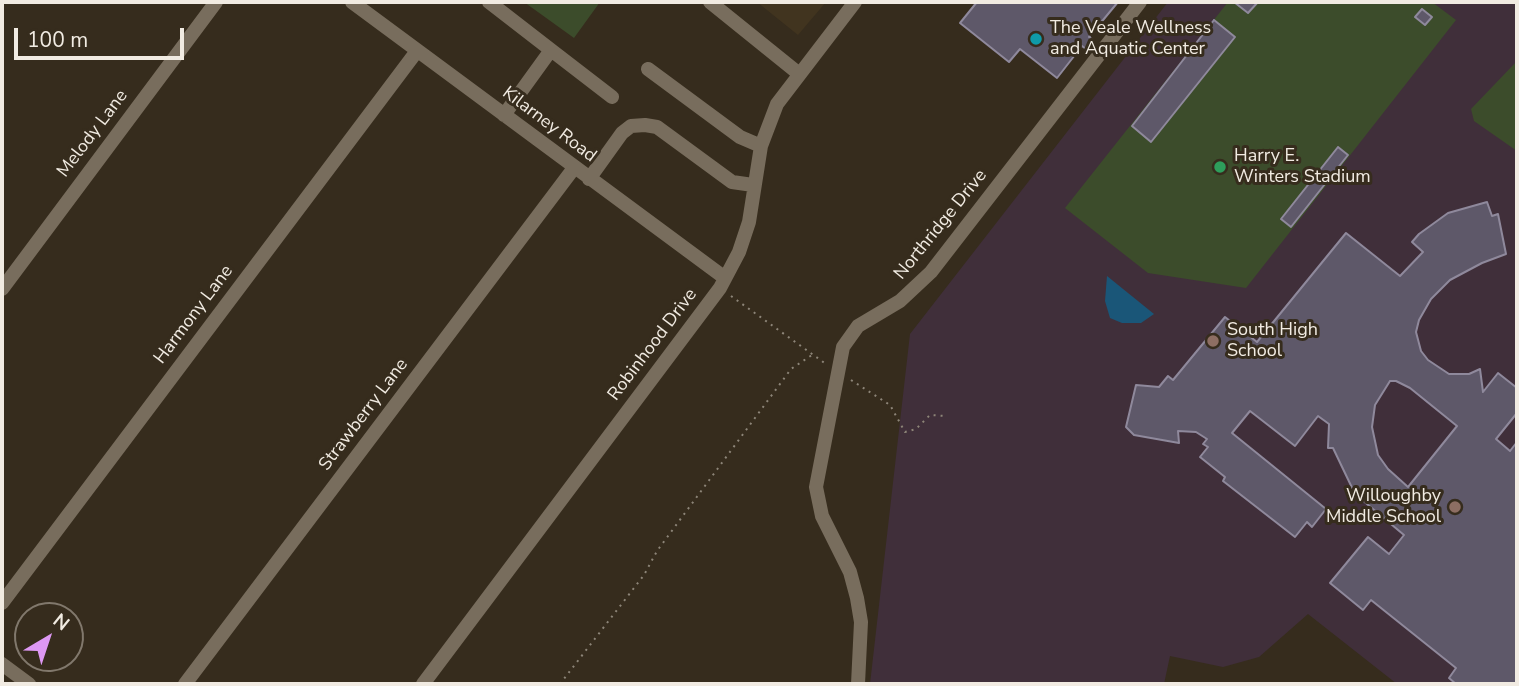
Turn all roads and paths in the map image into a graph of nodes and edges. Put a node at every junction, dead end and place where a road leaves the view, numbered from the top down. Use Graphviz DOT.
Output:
graph roads {
  1 [pos="216,2"];
  2 [pos="352,2"];
  3 [pos="489,2"];
  4 [pos="710,2"];
  5 [pos="855,2"];
  6 [pos="1140,2"];
  7 [pos="551,50"];
  8 [pos="417,51"];
  9 [pos="648,69"];
  10 [pos="798,72"];
  11 [pos="612,97"];
  12 [pos="504,115"];
  13 [pos="761,146"];
  14 [pos="574,168"];
  15 [pos="589,179"];
  16 [pos="753,185"];
  17 [pos="725,278"];
  18 [pos="2,289"];
  19 [pos="812,355"];
  20 [pos="2,603"];
  21 [pos="2,664"];
  22 [pos="29,684"];
  23 [pos="185,684"];
  24 [pos="423,684"];
  25 [pos="560,684"];
  26 [pos="858,684"];
  1 -- 18 [label="street, Melody Lane"];
  2 -- 8 [label="street, Kilarney Road"];
  3 -- 7 [label="street"];
  4 -- 10 [label="street"];
  5 -- 10 [label="street, Robinhood Drive"];
  6 -- 26 [label="street, Northridge Drive"];
  7 -- 11 [label="street"];
  7 -- 12 [label="street"];
  8 -- 12 [label="street, Kilarney Road"];
  8 -- 20 [label="street, Harmony Lane"];
  9 -- 13 [label="street"];
  10 -- 13 [label="street, Robinhood Drive"];
  12 -- 14 [label="street, Kilarney Road"];
  13 -- 16 [label="street, Robinhood Drive"];
  14 -- 15 [label="street, Kilarney Road"];
  14 -- 23 [label="street, Strawberry Lane"];
  15 -- 16 [label="street"];
  15 -- 17 [label="street, Kilarney Road"];
  16 -- 17 [label="street, Robinhood Drive"];
  17 -- 24 [label="street, Robinhood Drive"];
  19 -- 25 [label="path"];
  21 -- 22 [label="street"];
}
